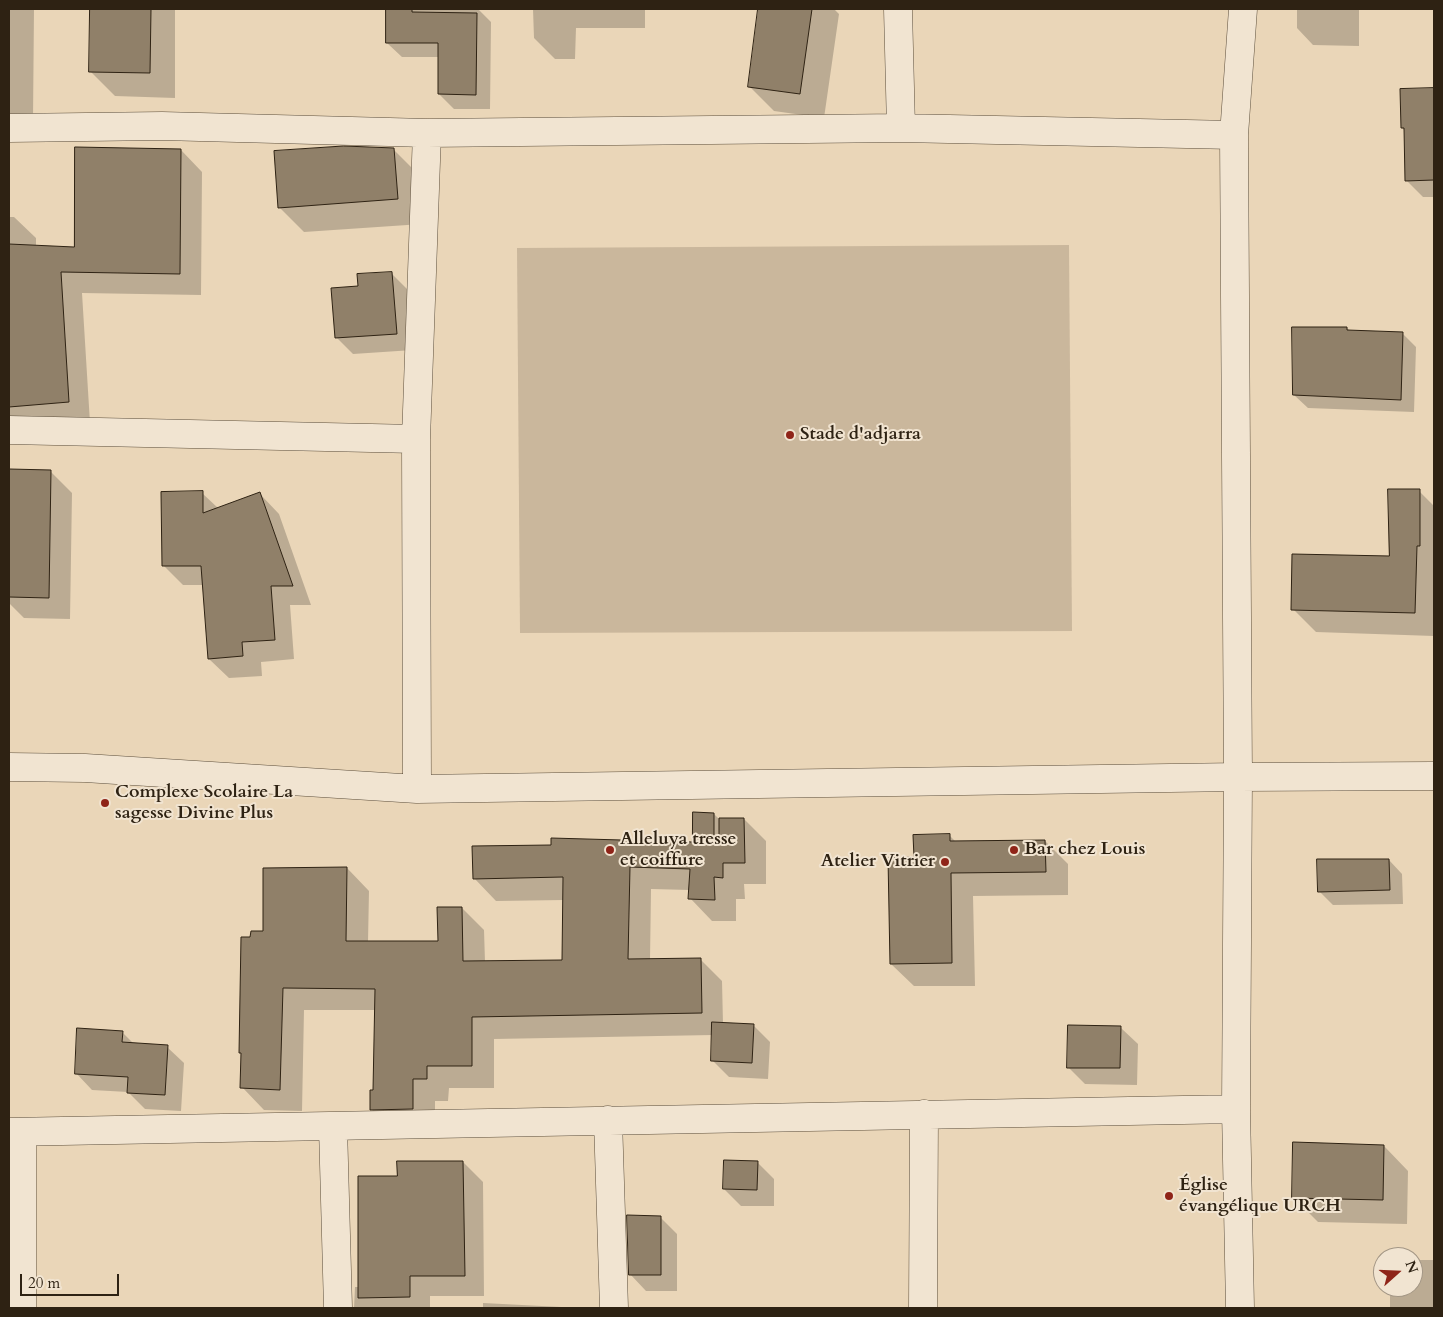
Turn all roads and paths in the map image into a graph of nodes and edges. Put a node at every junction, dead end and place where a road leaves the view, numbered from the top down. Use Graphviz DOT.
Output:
graph roads {
  1 [pos="898,9"];
  2 [pos="1243,9"];
  3 [pos="9,128"];
  4 [pos="901,128"];
  5 [pos="427,133"];
  6 [pos="1234,135"];
  7 [pos="9,430"];
  8 [pos="416,439"];
  9 [pos="9,767"];
  10 [pos="1434,776"];
  11 [pos="1238,777"];
  12 [pos="417,789"];
  13 [pos="1236,1109"];
  14 [pos="924,1114"];
  15 [pos="608,1120"];
  16 [pos="333,1127"];
  17 [pos="15,1132"];
  18 [pos="22,1308"];
  19 [pos="338,1308"];
  20 [pos="614,1308"];
  21 [pos="922,1308"];
  22 [pos="1240,1308"];
  1 -- 4 [label="street"];
  2 -- 6 [label="street"];
  3 -- 5 [label="street"];
  4 -- 5 [label="street"];
  4 -- 6 [label="street"];
  5 -- 8 [label="street"];
  6 -- 11 [label="street"];
  7 -- 8 [label="street"];
  8 -- 12 [label="street"];
  9 -- 12 [label="street"];
  10 -- 11 [label="street"];
  11 -- 12 [label="street"];
  11 -- 13 [label="street"];
  13 -- 14 [label="street"];
  13 -- 22 [label="street"];
  14 -- 15 [label="street"];
  14 -- 21 [label="street"];
  15 -- 16 [label="street"];
  15 -- 20 [label="street"];
  16 -- 17 [label="street"];
  16 -- 19 [label="street"];
  17 -- 18 [label="street"];
}
